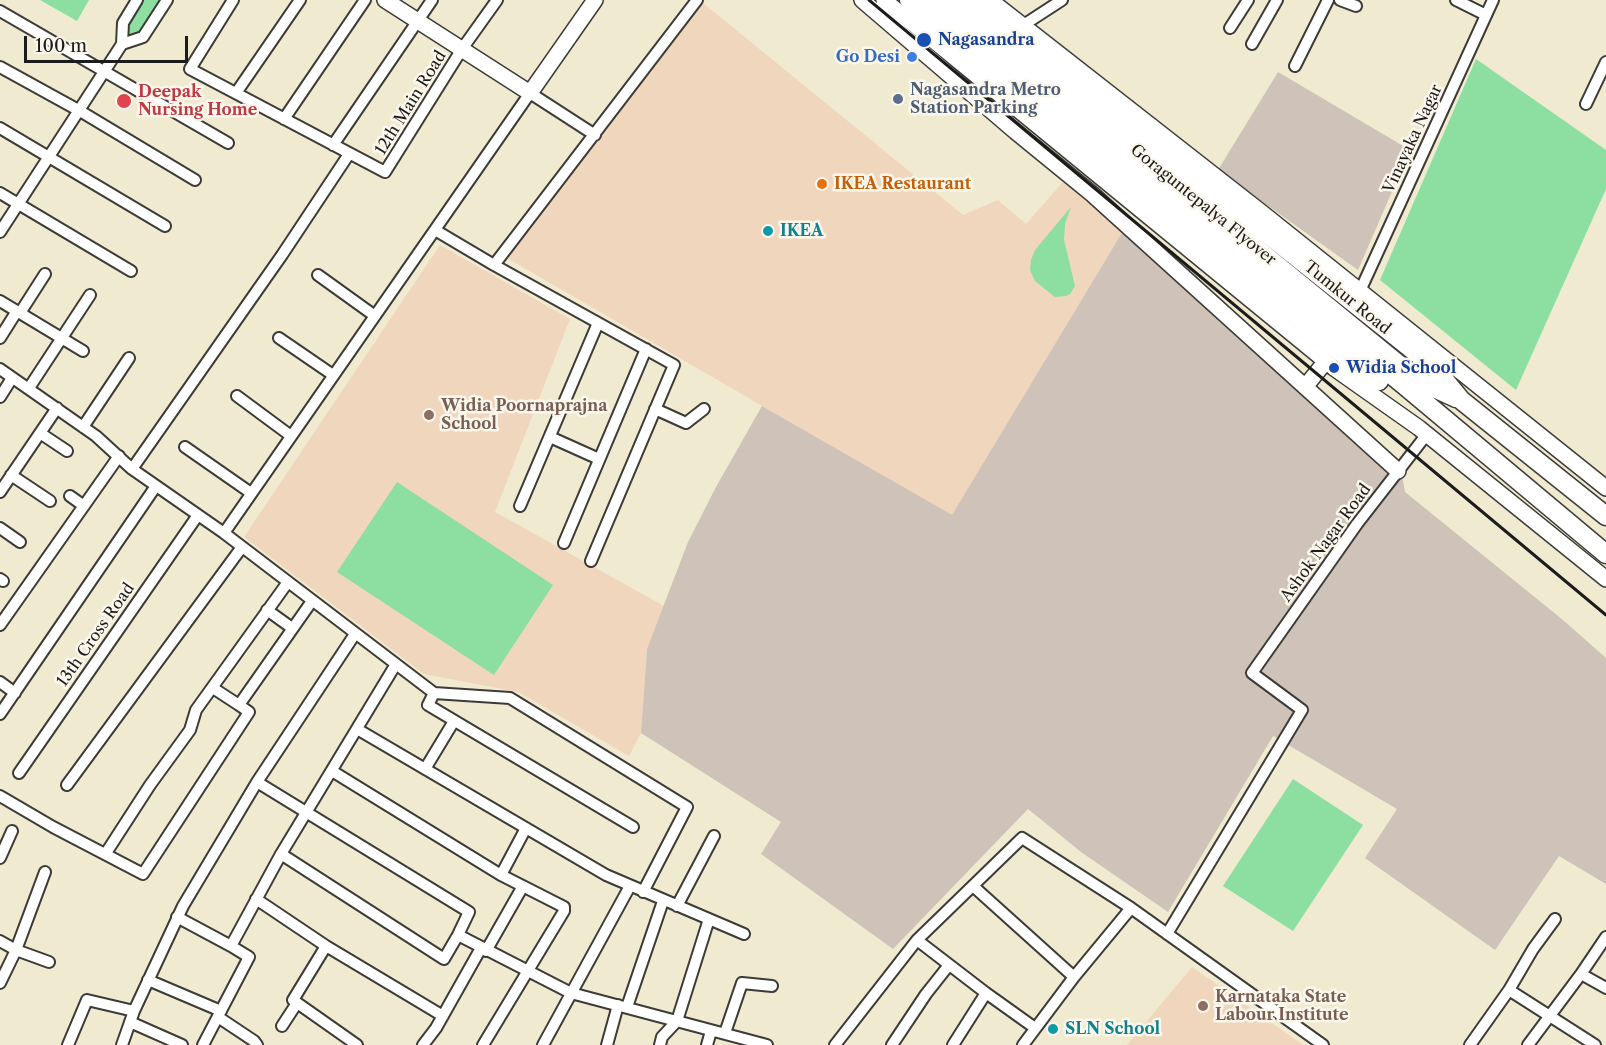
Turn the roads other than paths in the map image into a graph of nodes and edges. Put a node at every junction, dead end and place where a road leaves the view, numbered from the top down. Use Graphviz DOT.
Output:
graph roads {
  1 [pos="137,0"];
  2 [pos="167,0"];
  3 [pos="233,0"];
  4 [pos="300,0"];
  5 [pos="365,0"];
  6 [pos="386,0"];
  7 [pos="432,0"];
  8 [pos="497,0"];
  9 [pos="595,0"];
  10 [pos="698,0"];
  11 [pos="862,0"];
  12 [pos="884,0"];
  13 [pos="909,0"];
  14 [pos="931,0"];
  15 [pos="952,0"];
  16 [pos="974,0"];
  17 [pos="990,0"];
  18 [pos="1062,0"];
  19 [pos="1248,0"];
  20 [pos="1277,0"];
  21 [pos="1328,0"];
  22 [pos="1340,0"];
  23 [pos="1456,0"];
  24 [pos="1493,0"];
  25 [pos="1356,6"];
  26 [pos="0,11"];
  27 [pos="1486,15"];
  28 [pos="418,21"];
  29 [pos="1022,26"];
  30 [pos="1230,28"];
  31 [pos="123,44"];
  32 [pos="1252,44"];
  33 [pos="462,50"];
  34 [pos="1606,62"];
  35 [pos="1294,66"];
  36 [pos="0,67"];
  37 [pos="105,73"];
  38 [pos="236,93"];
  39 [pos="530,93"];
  40 [pos="1586,104"];
  41 [pos="80,111"];
  42 [pos="284,119"];
  43 [pos="0,128"];
  44 [pos="595,135"];
  45 [pos="228,143"];
  46 [pos="333,145"];
  47 [pos="349,154"];
  48 [pos="49,156"];
  49 [pos="195,180"];
  50 [pos="0,192"];
  51 [pos="18,204"];
  52 [pos="165,226"];
  53 [pos="435,230"];
  54 [pos="0,232"];
  55 [pos="494,265"];
  56 [pos="130,271"];
  57 [pos="45,274"];
  58 [pos="318,275"];
  59 [pos="1360,291"];
  60 [pos="90,295"];
  61 [pos="0,301"];
  62 [pos="19,312"];
  63 [pos="375,316"];
  64 [pos="598,323"];
  65 [pos="0,338"];
  66 [pos="62,338"];
  67 [pos="279,338"];
  68 [pos="646,349"];
  69 [pos="83,351"];
  70 [pos="129,358"];
  71 [pos="1326,361"];
  72 [pos="0,369"];
  73 [pos="333,375"];
  74 [pos="12,378"];
  75 [pos="1411,383"];
  76 [pos="1305,387"];
  77 [pos="29,388"];
  78 [pos="237,396"];
  79 [pos="0,397"];
  80 [pos="1461,400"];
  81 [pos="57,408"];
  82 [pos="655,409"];
  83 [pos="704,409"];
  84 [pos="83,427"];
  85 [pos="40,433"];
  86 [pos="1427,434"];
  87 [pos="291,436"];
  88 [pos="550,437"];
  89 [pos="186,447"];
  90 [pos="67,451"];
  91 [pos="119,456"];
  92 [pos="599,459"];
  93 [pos="132,469"];
  94 [pos="1398,471"];
  95 [pos="11,476"];
  96 [pos="156,486"];
  97 [pos="1606,488"];
  98 [pos="0,492"];
  99 [pos="251,493"];
  100 [pos="70,496"];
  101 [pos="50,501"];
  102 [pos="84,506"];
  103 [pos="520,506"];
  104 [pos="198,515"];
  105 [pos="1606,516"];
  106 [pos="0,528"];
  107 [pos="224,533"];
  108 [pos="20,542"];
  109 [pos="564,543"];
  110 [pos="242,547"];
  111 [pos="1606,554"];
  112 [pos="591,561"];
  113 [pos="1606,579"];
  114 [pos="288,582"];
  115 [pos="312,601"];
  116 [pos="267,610"];
  117 [pos="0,625"];
  118 [pos="292,628"];
  119 [pos="355,634"];
  120 [pos="396,664"];
  121 [pos="0,682"];
  122 [pos="213,687"];
  123 [pos="15,693"];
  124 [pos="434,693"];
  125 [pos="239,705"];
  126 [pos="0,714"];
  127 [pos="454,721"];
  128 [pos="357,729"];
  129 [pos="425,769"];
  130 [pos="332,771"];
  131 [pos="19,772"];
  132 [pos="257,782"];
  133 [pos="67,785"];
  134 [pos="0,796"];
  135 [pos="308,812"];
  136 [pos="633,827"];
  137 [pos="526,828"];
  138 [pos="12,831"];
  139 [pos="714,836"];
  140 [pos="106,853"];
  141 [pos="281,854"];
  142 [pos="0,858"];
  143 [pos="45,872"];
  144 [pos="501,874"];
  145 [pos="523,886"];
  146 [pos="630,886"];
  147 [pos="973,886"];
  148 [pos="643,892"];
  149 [pos="256,899"];
  150 [pos="663,901"];
  151 [pos="677,906"];
  152 [pos="1131,908"];
  153 [pos="177,917"];
  154 [pos="1555,918"];
  155 [pos="709,919"];
  156 [pos="744,934"];
  157 [pos="1167,934"];
  158 [pos="458,935"];
  159 [pos="1606,937"];
  160 [pos="917,940"];
  161 [pos="0,941"];
  162 [pos="231,946"];
  163 [pos="326,946"];
  164 [pos="484,949"];
  165 [pos="16,950"];
  166 [pos="49,963"];
  167 [pos="949,965"];
  168 [pos="527,971"];
  169 [pos="1581,974"];
  170 [pos="1074,977"];
  171 [pos="148,980"];
  172 [pos="0,983"];
  173 [pos="772,986"];
  174 [pos="1606,988"];
  175 [pos="1509,990"];
  176 [pos="571,993"];
  177 [pos="986,993"];
  178 [pos="297,1003"];
  179 [pos="623,1006"];
  180 [pos="220,1014"];
  181 [pos="132,1016"];
  182 [pos="442,1016"];
  183 [pos="1549,1016"];
  184 [pos="676,1021"];
  185 [pos="282,1026"];
  186 [pos="1035,1028"];
  187 [pos="711,1031"];
  188 [pos="725,1034"];
  189 [pos="740,1041"];
  190 [pos="68,1045"];
  191 [pos="122,1045"];
  192 [pos="182,1045"];
  193 [pos="203,1045"];
  194 [pos="257,1045"];
  195 [pos="357,1045"];
  196 [pos="423,1045"];
  197 [pos="483,1045"];
  198 [pos="543,1045"];
  199 [pos="607,1045"];
  200 [pos="660,1045"];
  201 [pos="706,1045"];
  202 [pos="767,1045"];
  203 [pos="835,1045"];
  204 [pos="892,1045"];
  205 [pos="953,1045"];
  206 [pos="1023,1045"];
  207 [pos="1323,1045"];
  208 [pos="1470,1045"];
  209 [pos="1528,1045"];
  210 [pos="1594,1045"];
  1 -- 31 [label="street"];
  2 -- 31 [label="street"];
  3 -- 38 [label="street"];
  4 -- 38 [label="street"];
  5 -- 42 [label="street"];
  6 -- 28 [label="street"];
  7 -- 28 [label="street"];
  8 -- 33 [label="street, 12th Main Road"];
  9 -- 39 [label="street"];
  10 -- 44 [label="street"];
  11 -- 76 [label="street"];
  12 -- 71 [label="street"];
  13 -- 75 [label="highway"];
  14 -- 75 [label="highway, Goraguntepalya Flyover"];
  15 -- 75 [label="highway, Goraguntepalya Flyover"];
  16 -- 80 [label="highway, Tumkur Road"];
  17 -- 29 [label="street"];
  18 -- 29 [label="street"];
  19 -- 30 [label="street"];
  20 -- 32 [label="street"];
  21 -- 35 [label="street"];
  22 -- 25 [label="street"];
  23 -- 27 [label="street"];
  24 -- 27 [label="street, Vinayaka Nagar"];
  26 -- 37 [label="street"];
  27 -- 59 [label="street, Vinayaka Nagar"];
  28 -- 33 [label="street"];
  28 -- 46 [label="street"];
  29 -- 59 [label="street"];
  31 -- 37 [label="street"];
  33 -- 39 [label="street"];
  33 -- 47 [label="street, 12th Main Road"];
  34 -- 40 [label="street"];
  36 -- 41 [label="street"];
  37 -- 41 [label="street"];
  37 -- 45 [label="street"];
  38 -- 42 [label="street"];
  39 -- 44 [label="street"];
  39 -- 53 [label="street"];
  41 -- 48 [label="street"];
  41 -- 49 [label="street"];
  42 -- 46 [label="street"];
  43 -- 48 [label="street"];
  44 -- 55 [label="street"];
  46 -- 47 [label="street"];
  47 -- 93 [label="street"];
  48 -- 51 [label="street"];
  48 -- 52 [label="street"];
  50 -- 51 [label="street"];
  51 -- 54 [label="street"];
  51 -- 56 [label="street"];
  53 -- 55 [label="street"];
  53 -- 63 [label="street"];
  55 -- 64 [label="street"];
  57 -- 62 [label="street"];
  58 -- 63 [label="street"];
  59 -- 97 [label="street"];
  60 -- 66 [label="street"];
  61 -- 62 [label="street"];
  62 -- 65 [label="street"];
  62 -- 66 [label="street"];
  63 -- 73 [label="street"];
  64 -- 68 [label="street"];
  64 -- 88 [label="street"];
  66 -- 69 [label="street"];
  66 -- 77 [label="street"];
  67 -- 73 [label="street"];
  68 -- 82 [label="street"];
  68 -- 92 [label="street"];
  70 -- 84 [label="street"];
  71 -- 76 [label="street"];
  71 -- 86 [label="street"];
  72 -- 74 [label="street"];
  73 -- 87 [label="street"];
  74 -- 77 [label="street"];
  74 -- 79 [label="street"];
  75 -- 80 [label="highway, Goraguntepalya Flyover"];
  75 -- 111 [label="highway"];
  76 -- 94 [label="street"];
  77 -- 81 [label="street"];
  78 -- 87 [label="street"];
  80 -- 105 [label="highway"];
  81 -- 84 [label="street"];
  81 -- 85 [label="street"];
  82 -- 83 [label="street"];
  82 -- 112 [label="street"];
  84 -- 91 [label="street"];
  85 -- 90 [label="street"];
  85 -- 95 [label="street"];
  86 -- 94 [label="street, Ashok Nagar Road"];
  86 -- 113 [label="street"];
  87 -- 99 [label="street"];
  88 -- 92 [label="street"];
  88 -- 103 [label="street"];
  89 -- 99 [label="street"];
  91 -- 93 [label="street"];
  91 -- 102 [label="street"];
  92 -- 109 [label="street"];
  93 -- 96 [label="street"];
  94 -- 157 [label="street, Ashok Nagar Road"];
  95 -- 98 [label="street"];
  95 -- 101 [label="street"];
  96 -- 104 [label="street"];
  96 -- 123 [label="street"];
  99 -- 107 [label="street"];
  100 -- 102 [label="street"];
  102 -- 117 [label="street"];
  104 -- 107 [label="street"];
  104 -- 131 [label="street, 13th Cross Road"];
  106 -- 108 [label="street"];
  107 -- 110 [label="street"];
  110 -- 114 [label="street"];
  110 -- 133 [label="street"];
  114 -- 115 [label="street"];
  114 -- 116 [label="street"];
  115 -- 118 [label="street"];
  115 -- 119 [label="street"];
  116 -- 118 [label="street"];
  116 -- 122 [label="street"];
  118 -- 125 [label="street"];
  119 -- 120 [label="street"];
  119 -- 132 [label="street"];
  120 -- 124 [label="street"];
  120 -- 128 [label="street"];
  121 -- 123 [label="street"];
  122 -- 125 [label="street"];
  122 -- 140 [label="street"];
  123 -- 126 [label="street"];
  124 -- 127 [label="street"];
  124 -- 148 [label="street"];
  125 -- 140 [label="street"];
  127 -- 129 [label="street"];
  127 -- 136 [label="street"];
  128 -- 129 [label="street"];
  128 -- 130 [label="street"];
  129 -- 137 [label="street"];
  130 -- 135 [label="street"];
  130 -- 144 [label="street"];
  132 -- 135 [label="street"];
  132 -- 153 [label="street"];
  134 -- 140 [label="street"];
  135 -- 141 [label="street"];
  135 -- 158 [label="street"];
  137 -- 144 [label="street"];
  137 -- 146 [label="street"];
  138 -- 142 [label="street"];
  139 -- 151 [label="street"];
  141 -- 149 [label="street"];
  141 -- 158 [label="street"];
  143 -- 165 [label="street"];
  144 -- 145 [label="street"];
  145 -- 164 [label="street"];
  145 -- 168 [label="street"];
  146 -- 148 [label="street"];
  146 -- 176 [label="street"];
  147 -- 152 [label="street"];
  147 -- 160 [label="street"];
  147 -- 170 [label="street"];
  148 -- 150 [label="street"];
  149 -- 162 [label="street"];
  149 -- 163 [label="street"];
  150 -- 151 [label="street"];
  150 -- 179 [label="street"];
  151 -- 155 [label="street"];
  152 -- 157 [label="street"];
  152 -- 170 [label="street"];
  153 -- 162 [label="street"];
  153 -- 171 [label="street"];
  154 -- 175 [label="street"];
  155 -- 156 [label="street"];
  155 -- 184 [label="street"];
  157 -- 207 [label="street"];
  158 -- 164 [label="street"];
  159 -- 169 [label="street"];
  160 -- 167 [label="street"];
  160 -- 203 [label="street"];
  161 -- 165 [label="street"];
  162 -- 180 [label="street"];
  163 -- 178 [label="street"];
  163 -- 182 [label="street"];
  164 -- 168 [label="street"];
  164 -- 182 [label="street"];
  165 -- 166 [label="street"];
  165 -- 172 [label="street"];
  167 -- 177 [label="street"];
  167 -- 204 [label="street"];
  168 -- 176 [label="street"];
  168 -- 197 [label="street"];
  169 -- 174 [label="street"];
  169 -- 183 [label="street"];
  170 -- 186 [label="street"];
  171 -- 180 [label="street"];
  171 -- 181 [label="street"];
  173 -- 188 [label="street"];
  175 -- 183 [label="street"];
  175 -- 208 [label="street"];
  176 -- 179 [label="street"];
  176 -- 198 [label="street"];
  177 -- 186 [label="street"];
  177 -- 205 [label="street"];
  178 -- 185 [label="street"];
  178 -- 195 [label="street"];
  179 -- 184 [label="street"];
  179 -- 199 [label="street"];
  180 -- 193 [label="street"];
  180 -- 194 [label="street"];
  181 -- 190 [label="street"];
  181 -- 191 [label="street"];
  181 -- 192 [label="street"];
  182 -- 196 [label="street"];
  183 -- 209 [label="street"];
  183 -- 210 [label="street"];
  184 -- 187 [label="street"];
  184 -- 200 [label="street"];
  186 -- 206 [label="street"];
  187 -- 188 [label="street"];
  187 -- 201 [label="street"];
  188 -- 189 [label="street"];
  189 -- 202 [label="street"];
}
